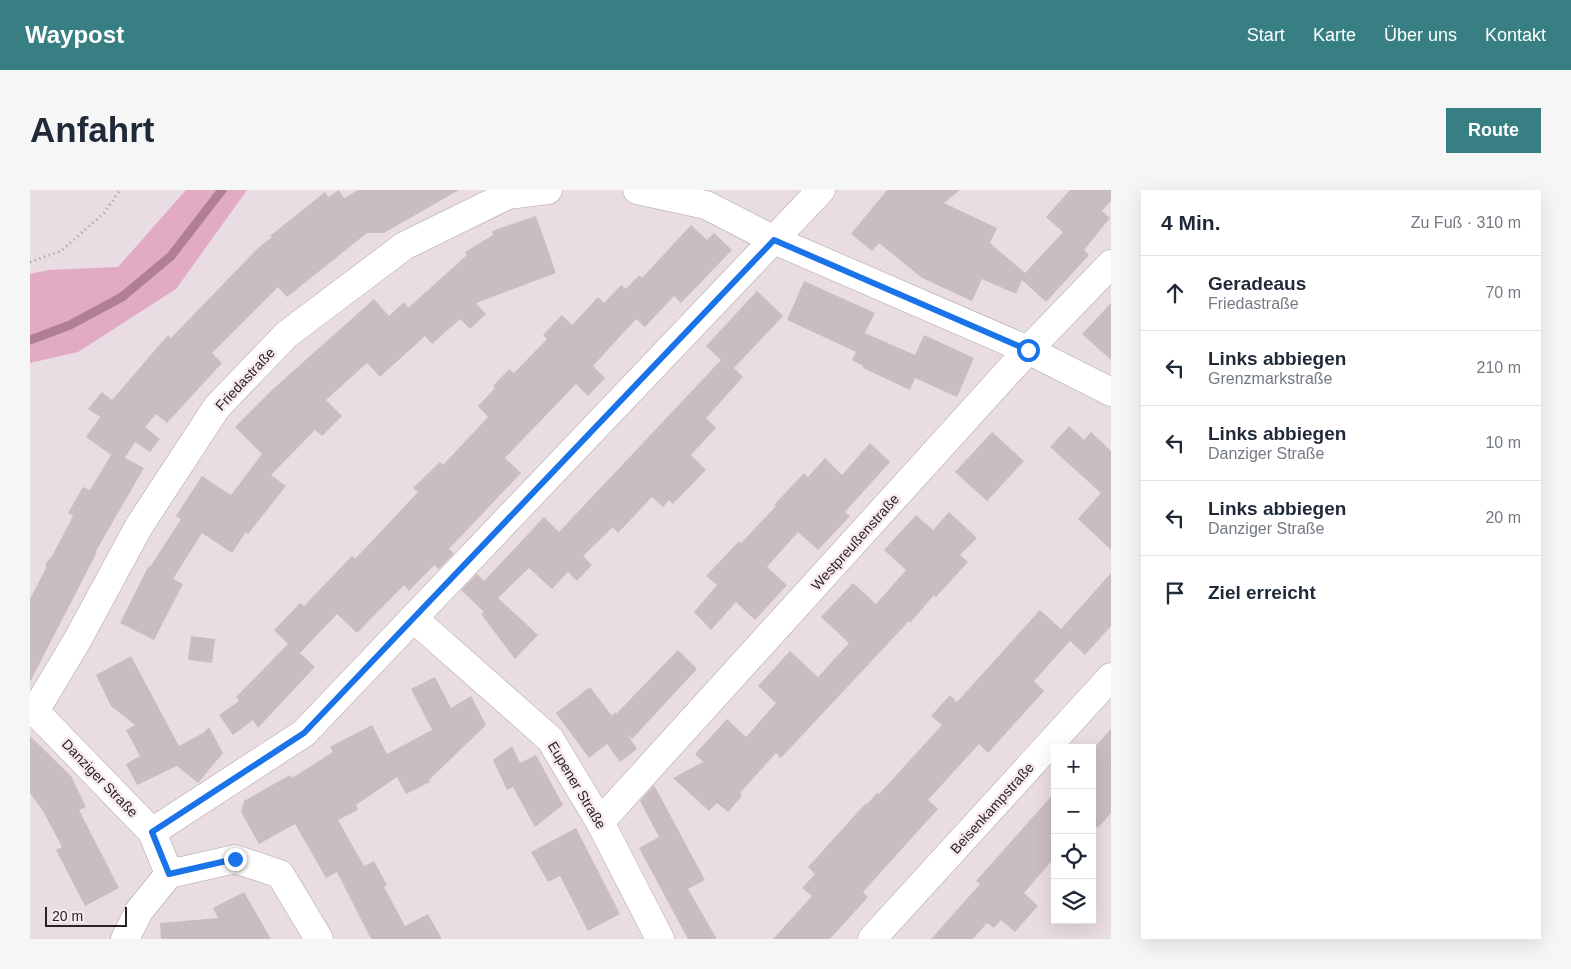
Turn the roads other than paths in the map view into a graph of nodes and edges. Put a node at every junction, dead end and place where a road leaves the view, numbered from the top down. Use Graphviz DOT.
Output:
graph roads {
  1 [pos="548,190"];
  2 [pos="637,190"];
  3 [pos="819,191"];
  4 [pos="774,240"];
  5 [pos="1111,264"];
  6 [pos="1028,350"];
  7 [pos="1111,392"];
  8 [pos="413,618"];
  9 [pos="1111,677"];
  10 [pos="32,709"];
  11 [pos="600,822"];
  12 [pos="152,832"];
  13 [pos="169,874"];
  14 [pos="125,939"];
  15 [pos="320,939"];
  16 [pos="660,939"];
  17 [pos="872,939"];
  1 -- 10 [label="street, Friedastraße"];
  2 -- 4 [label="street"];
  3 -- 4 [label="street"];
  4 -- 6 [label="street"];
  4 -- 8 [label="street"];
  5 -- 6 [label="street, Westpreußenstraße"];
  6 -- 7 [label="street"];
  6 -- 11 [label="street, Westpreußenstraße"];
  8 -- 11 [label="street, Eupener Straße"];
  8 -- 12 [label="street"];
  9 -- 17 [label="street, Beisenkampstraße"];
  10 -- 12 [label="street, Danziger Straße"];
  11 -- 16 [label="street, Eupener Straße"];
  12 -- 13 [label="street, Danziger Straße"];
  13 -- 14 [label="street"];
  13 -- 15 [label="street"];
}
